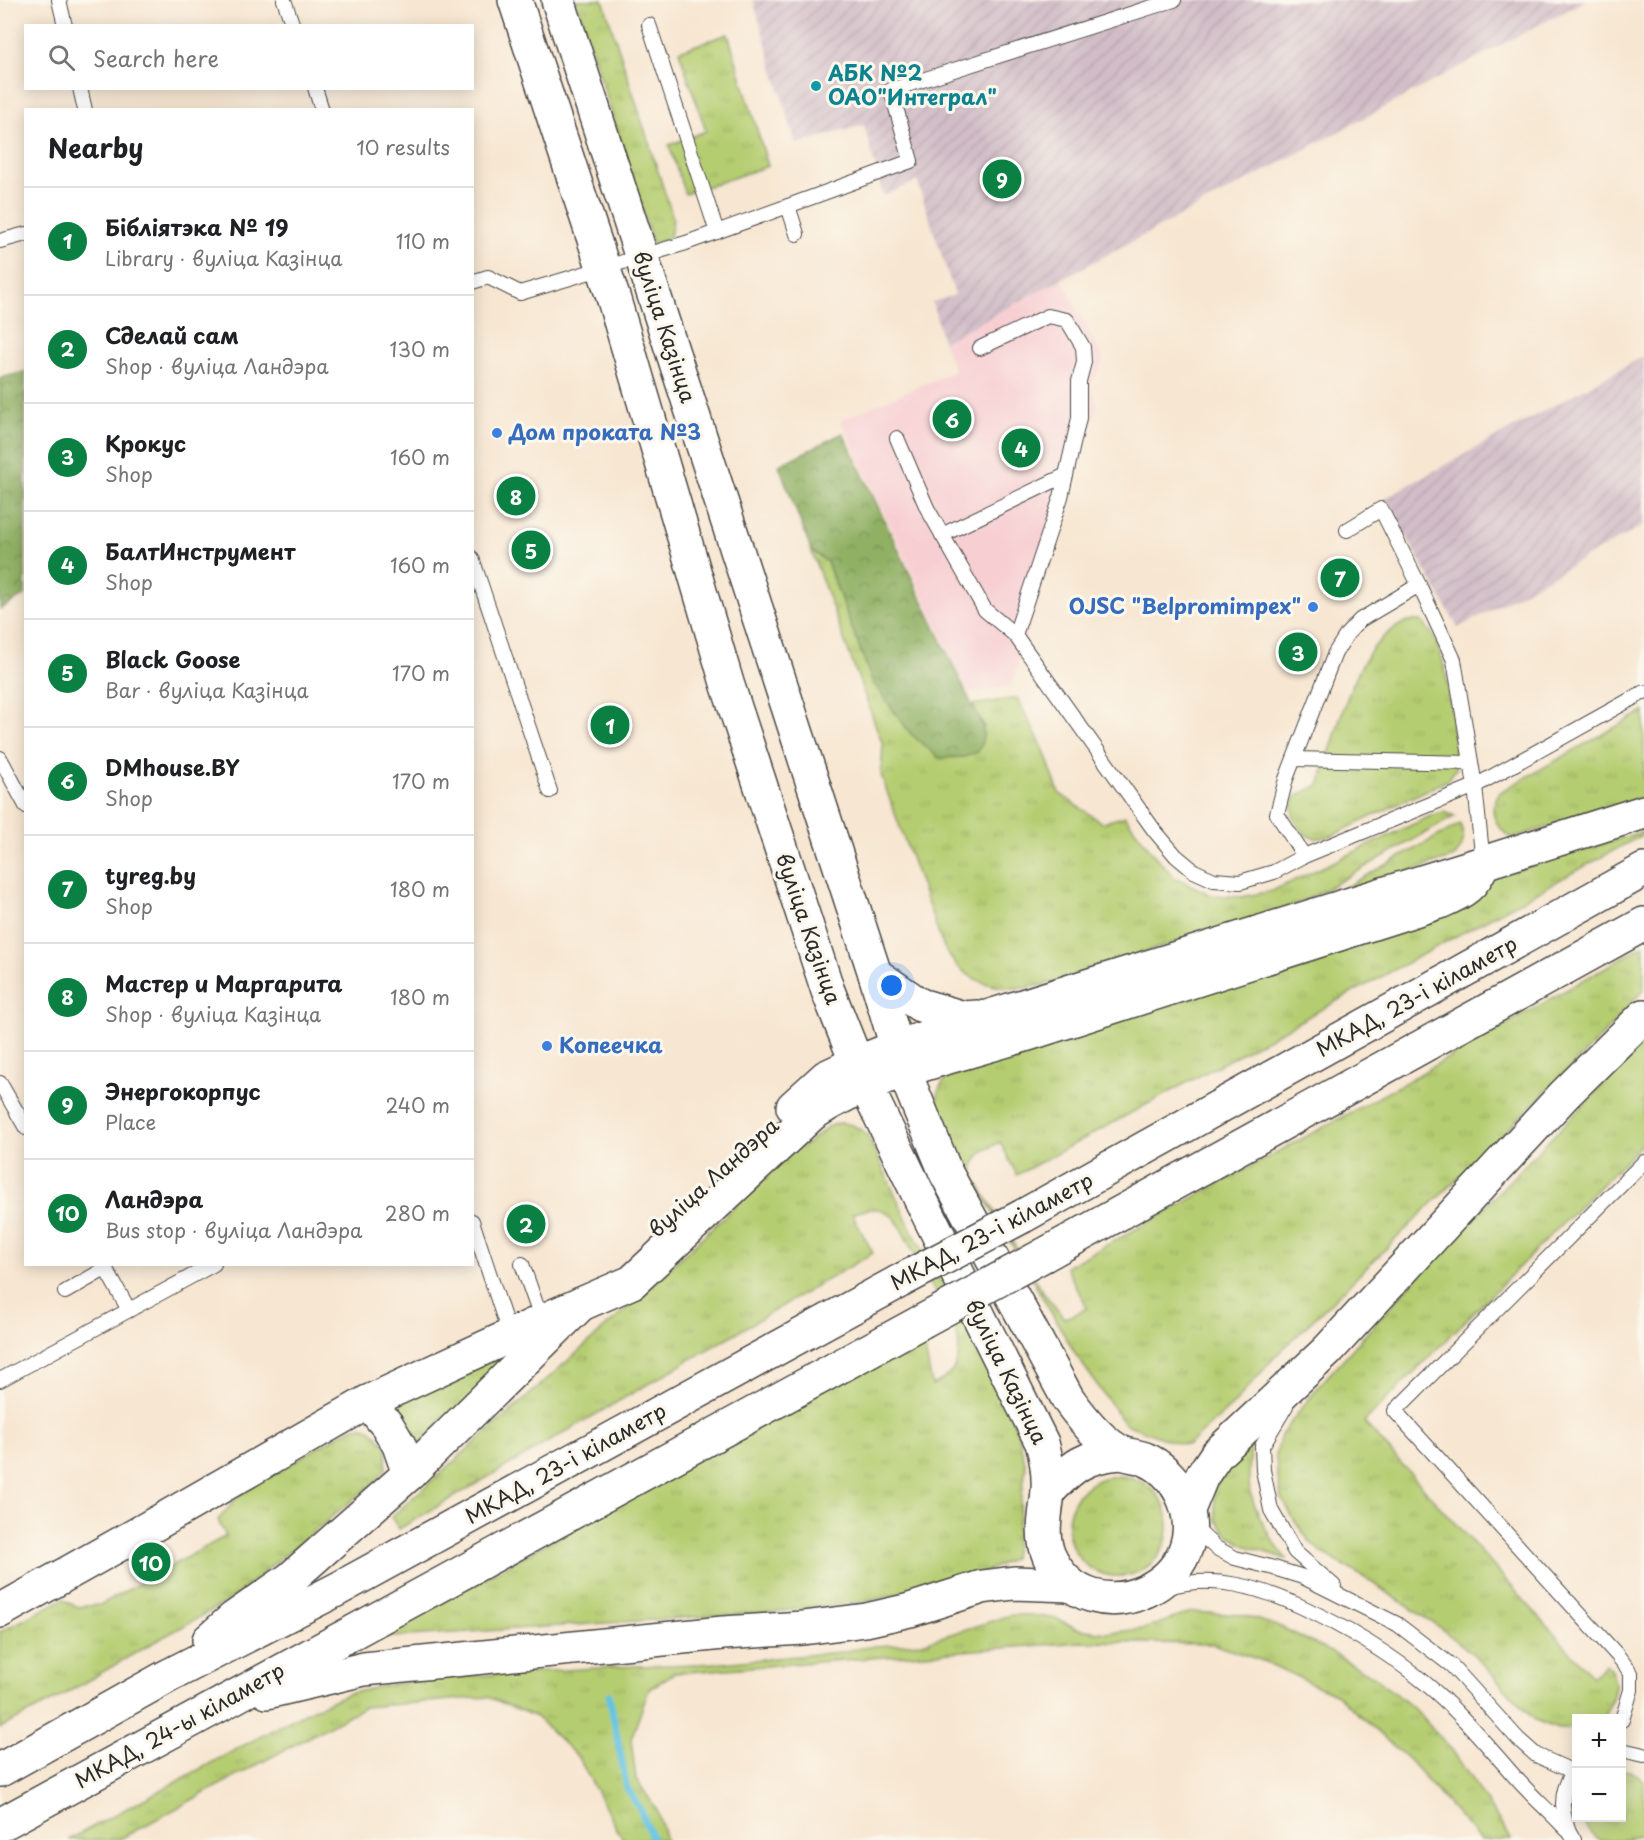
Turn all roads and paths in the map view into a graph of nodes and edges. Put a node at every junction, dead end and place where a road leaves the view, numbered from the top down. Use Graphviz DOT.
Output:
graph roads {
  1 [pos="59,0"];
  2 [pos="284,0"];
  3 [pos="515,0"];
  4 [pos="558,0"];
  5 [pos="1174,0"];
  6 [pos="65,24"];
  7 [pos="292,24"];
  8 [pos="649,25"];
  9 [pos="80,90"];
  10 [pos="316,90"];
  11 [pos="85,108"];
  12 [pos="321,108"];
  13 [pos="788,206"];
  14 [pos="717,232"];
  15 [pos="797,234"];
  16 [pos="24,235"];
  17 [pos="0,241"];
  18 [pos="641,256"];
  19 [pos="603,268"];
  20 [pos="474,281"];
  21 [pos="980,348"];
  22 [pos="897,438"];
  23 [pos="1065,475"];
  24 [pos="1347,530"];
  25 [pos="942,535"];
  26 [pos="474,564"];
  27 [pos="1419,585"];
  28 [pos="1015,635"];
  29 [pos="1644,692"];
  30 [pos="0,758"];
  31 [pos="1294,759"];
  32 [pos="1471,763"];
  33 [pos="1475,786"];
  34 [pos="550,791"];
  35 [pos="24,802"];
  36 [pos="1644,812"];
  37 [pos="1304,856"];
  38 [pos="1483,863"];
  39 [pos="1644,870"];
  40 [pos="1644,924"];
  41 [pos="875,974"];
  42 [pos="1644,1016"];
  43 [pos="987,1017"];
  44 [pos="900,1059"];
  45 [pos="861,1073"];
  46 [pos="0,1083"];
  47 [pos="24,1125"];
  48 [pos="1644,1162"];
  49 [pos="474,1227"];
  50 [pos="522,1264"];
  51 [pos="210,1266"];
  52 [pos="104,1267"];
  53 [pos="65,1292"];
  54 [pos="581,1304"];
  55 [pos="129,1310"];
  56 [pos="542,1321"];
  57 [pos="510,1336"];
  58 [pos="1327,1351"];
  59 [pos="0,1380"];
  60 [pos="368,1402"];
  61 [pos="1122,1453"];
  62 [pos="409,1474"];
  63 [pos="1048,1492"];
  64 [pos="1188,1514"];
  65 [pos="1071,1585"];
  66 [pos="1143,1594"];
  67 [pos="1349,1599"];
  68 [pos="0,1611"];
  69 [pos="361,1628"];
  70 [pos="168,1676"];
  71 [pos="1624,1714"];
  72 [pos="192,1720"];
  73 [pos="1626,1751"];
  74 [pos="1644,1755"];
  75 [pos="1572,1769"];
  76 [pos="0,1770"];
  77 [pos="1572,1776"];
  78 [pos="0,1825"];
  79 [pos="1571,1835"];
  1 -- 6 [label="lane"];
  2 -- 7 [label="lane"];
  3 -- 19 [label="main road, вуліца Казінца"];
  4 -- 18 [label="main road, вуліца Казінца"];
  5 -- 13 [label="lane"];
  8 -- 14 [label="lane"];
  9 -- 11 [label="lane"];
  10 -- 12 [label="lane"];
  13 -- 14 [label="lane"];
  13 -- 15 [label="lane"];
  14 -- 18 [label="lane"];
  16 -- 17 [label="lane"];
  18 -- 19 [label="lane"];
  18 -- 41 [label="main road, вуліца Казінца"];
  19 -- 20 [label="lane"];
  19 -- 45 [label="main road, вуліца Казінца"];
  21 -- 23 [label="lane"];
  22 -- 25 [label="lane"];
  23 -- 25 [label="lane"];
  23 -- 28 [label="lane"];
  24 -- 27 [label="lane"];
  25 -- 28 [label="lane"];
  26 -- 34 [label="lane"];
  27 -- 31 [label="lane"];
  27 -- 32 [label="lane"];
  28 -- 37 [label="lane"];
  29 -- 33 [label="lane"];
  30 -- 35 [label="lane"];
  31 -- 32 [label="lane"];
  31 -- 37 [label="lane"];
  32 -- 33 [label="lane"];
  33 -- 37 [label="lane"];
  33 -- 38 [label="lane"];
  36 -- 38 [label="main road"];
  38 -- 43 [label="main road"];
  38 -- 44 [label="main road"];
  39 -- 70 [label="main road, МКАД, 23-і кіламетр, bridge"];
  40 -- 69 [label="main road, МКАД, 23-і кіламетр, bridge"];
  41 -- 43 [label="main road"];
  41 -- 44 [label="main road, вуліца Казінца"];
  42 -- 58 [label="main road"];
  43 -- 44 [label="main road"];
  44 -- 45 [label="main road, вуліца Ландэра"];
  44 -- 61 [label="main road, вуліца Казінца"];
  45 -- 54 [label="main road, вуліца Ландэра"];
  45 -- 63 [label="main road, вуліца Казінца"];
  46 -- 47 [label="lane"];
  48 -- 71 [label="lane"];
  49 -- 57 [label="lane"];
  50 -- 56 [label="lane"];
  51 -- 55 [label="lane"];
  52 -- 53 [label="lane"];
  52 -- 55 [label="lane"];
  54 -- 56 [label="main road, вуліца Ландэра"];
  54 -- 62 [label="main road"];
  55 -- 59 [label="lane"];
  56 -- 57 [label="main road, вуліца Ландэра"];
  57 -- 60 [label="main road, вуліца Ландэра"];
  58 -- 64 [label="main road"];
  58 -- 67 [label="lane"];
  60 -- 62 [label="main road"];
  60 -- 68 [label="main road, вуліца Ландэра"];
  61 -- 63 [label="main road"];
  61 -- 64 [label="main road, вуліца Казінца"];
  62 -- 70 [label="main road"];
  63 -- 65 [label="main road, вуліца Казінца"];
  64 -- 66 [label="main road, вуліца Казінца"];
  64 -- 67 [label="lane"];
  65 -- 66 [label="main road, вуліца Казінца"];
  65 -- 72 [label="main road"];
  66 -- 79 [label="lane"];
  67 -- 75 [label="lane"];
  69 -- 72 [label="main road, МКАД, 24-ы кіламетр"];
  70 -- 76 [label="main road"];
  72 -- 78 [label="main road, МКАД, 24-ы кіламетр"];
  73 -- 74 [label="lane"];
  77 -- 79 [label="lane"];
}
